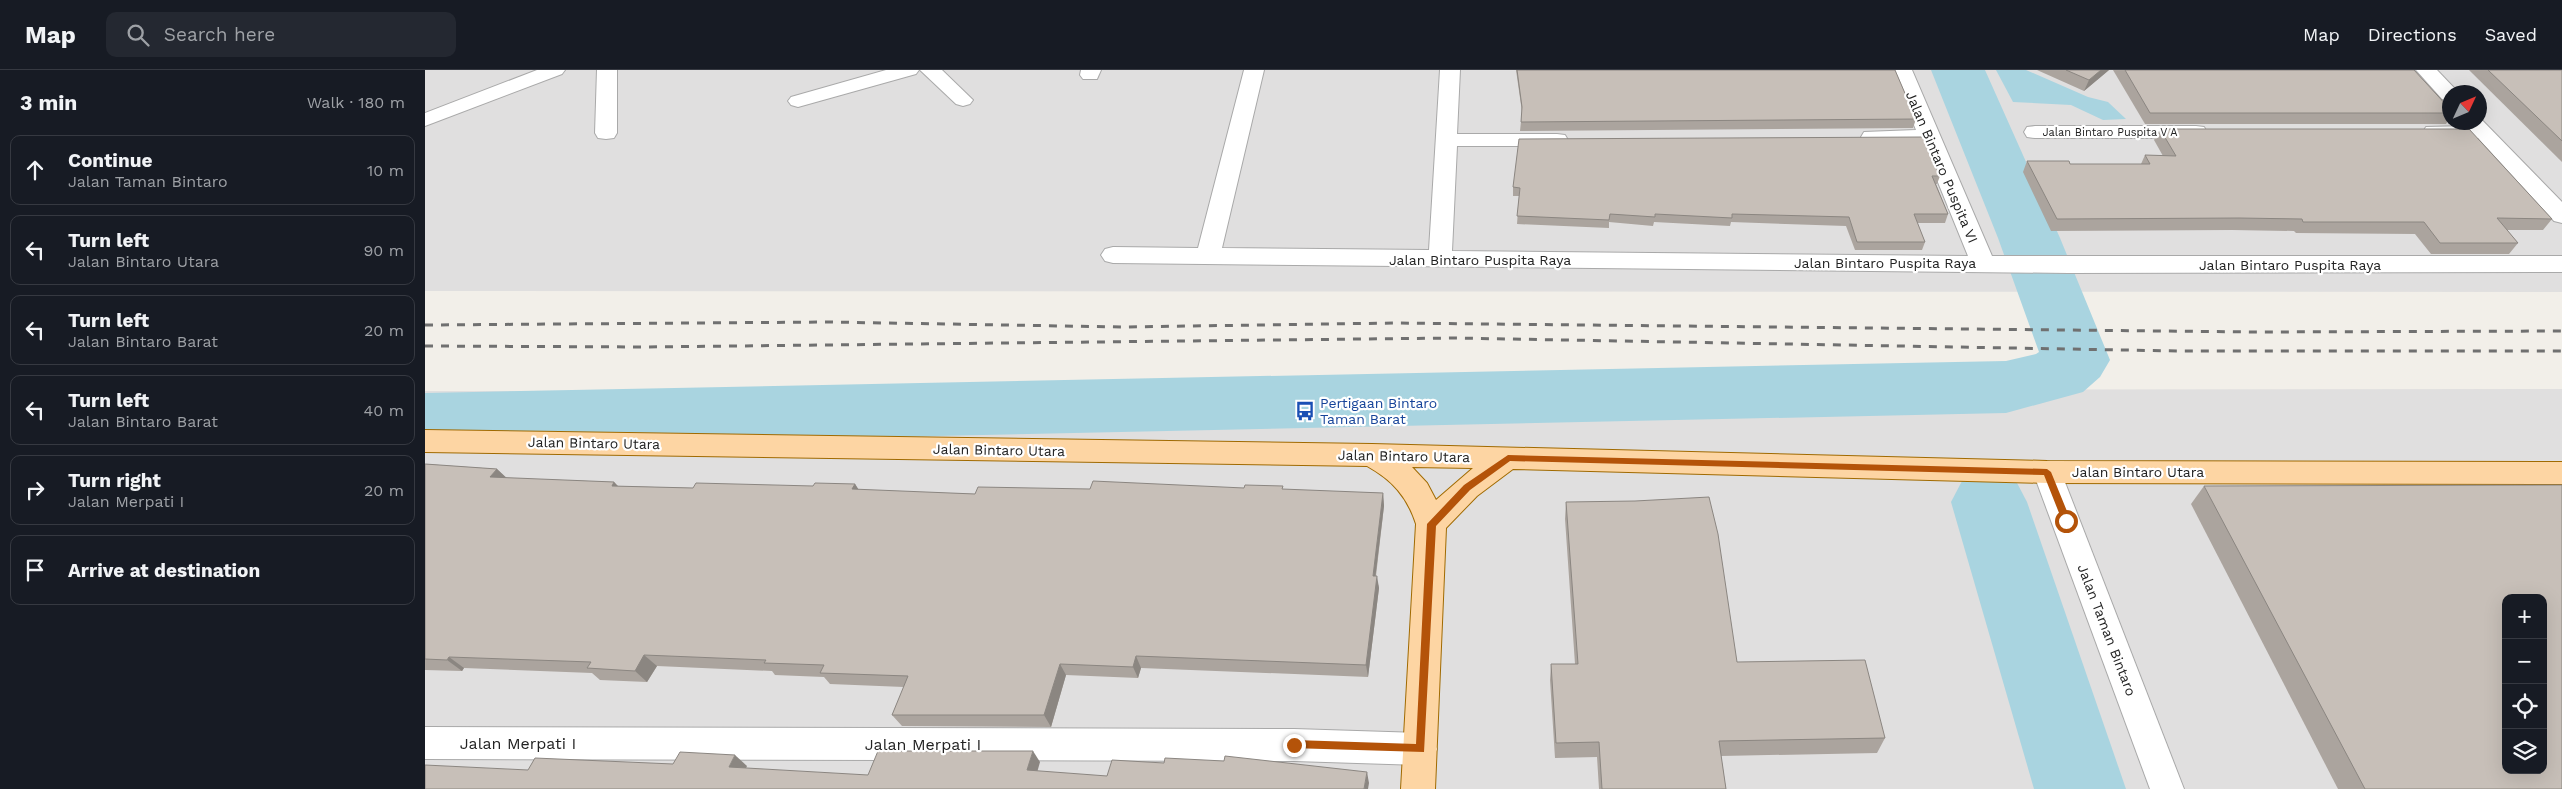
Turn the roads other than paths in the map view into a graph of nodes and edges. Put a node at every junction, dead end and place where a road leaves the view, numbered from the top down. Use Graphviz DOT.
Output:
graph roads {
  1 [pos="555,70"];
  2 [pos="607,70"];
  3 [pos="909,70"];
  4 [pos="942,70"];
  5 [pos="1254,70"];
  6 [pos="1450,70"];
  7 [pos="1902,70"];
  8 [pos="2427,70"];
  9 [pos="2442,87"];
  10 [pos="963,100"];
  11 [pos="798,101"];
  12 [pos="425,120"];
  13 [pos="2442,130"];
  14 [pos="2482,130"];
  15 [pos="2035,132"];
  16 [pos="2219,132"];
  17 [pos="2415,132"];
  18 [pos="606,133"];
  19 [pos="1928,136"];
  20 [pos="1849,137"];
  21 [pos="1447,140"];
  22 [pos="1573,140"];
  23 [pos="2562,216"];
  24 [pos="1113,255"];
  25 [pos="1208,257"];
  26 [pos="1441,260"];
  27 [pos="1983,263"];
  28 [pos="2562,264"];
  29 [pos="425,441"];
  30 [pos="1372,455"];
  31 [pos="1508,458"];
  32 [pos="2047,472"];
  33 [pos="2562,473"];
  34 [pos="1431,524"];
  35 [pos="425,743"];
  36 [pos="1420,748"];
  37 [pos="1418,789"];
  38 [pos="2167,789"];
  1 -- 12 [label="street"];
  2 -- 18 [label="street"];
  3 -- 11 [label="street"];
  4 -- 10 [label="street"];
  5 -- 25 [label="street"];
  6 -- 21 [label="street"];
  7 -- 19 [label="street, Jalan Bintaro Puspita VI"];
  8 -- 9 [label="street"];
  13 -- 17 [label="street"];
  14 -- 23 [label="street"];
  15 -- 16 [label="street, Jalan Bintaro Puspita V A"];
  19 -- 20 [label="street"];
  19 -- 27 [label="street, Jalan Bintaro Puspita VI"];
  21 -- 22 [label="street"];
  21 -- 26 [label="street"];
  24 -- 25 [label="street, Jalan Bintaro Puspita Raya"];
  25 -- 26 [label="street, Jalan Bintaro Puspita Raya"];
  26 -- 27 [label="street, Jalan Bintaro Puspita Raya"];
  27 -- 28 [label="street, Jalan Bintaro Puspita Raya"];
  29 -- 30 [label="main road, Jalan Bintaro Utara"];
  30 -- 31 [label="main road, Jalan Bintaro Utara"];
  30 -- 34 [label="main road"];
  31 -- 32 [label="main road, Jalan Bintaro Utara"];
  31 -- 34 [label="main road"];
  32 -- 33 [label="main road, Jalan Bintaro Utara"];
  32 -- 38 [label="street, Jalan Taman Bintaro"];
  34 -- 36 [label="main road"];
  35 -- 36 [label="street, Jalan Merpati I"];
  36 -- 37 [label="main road"];
}
